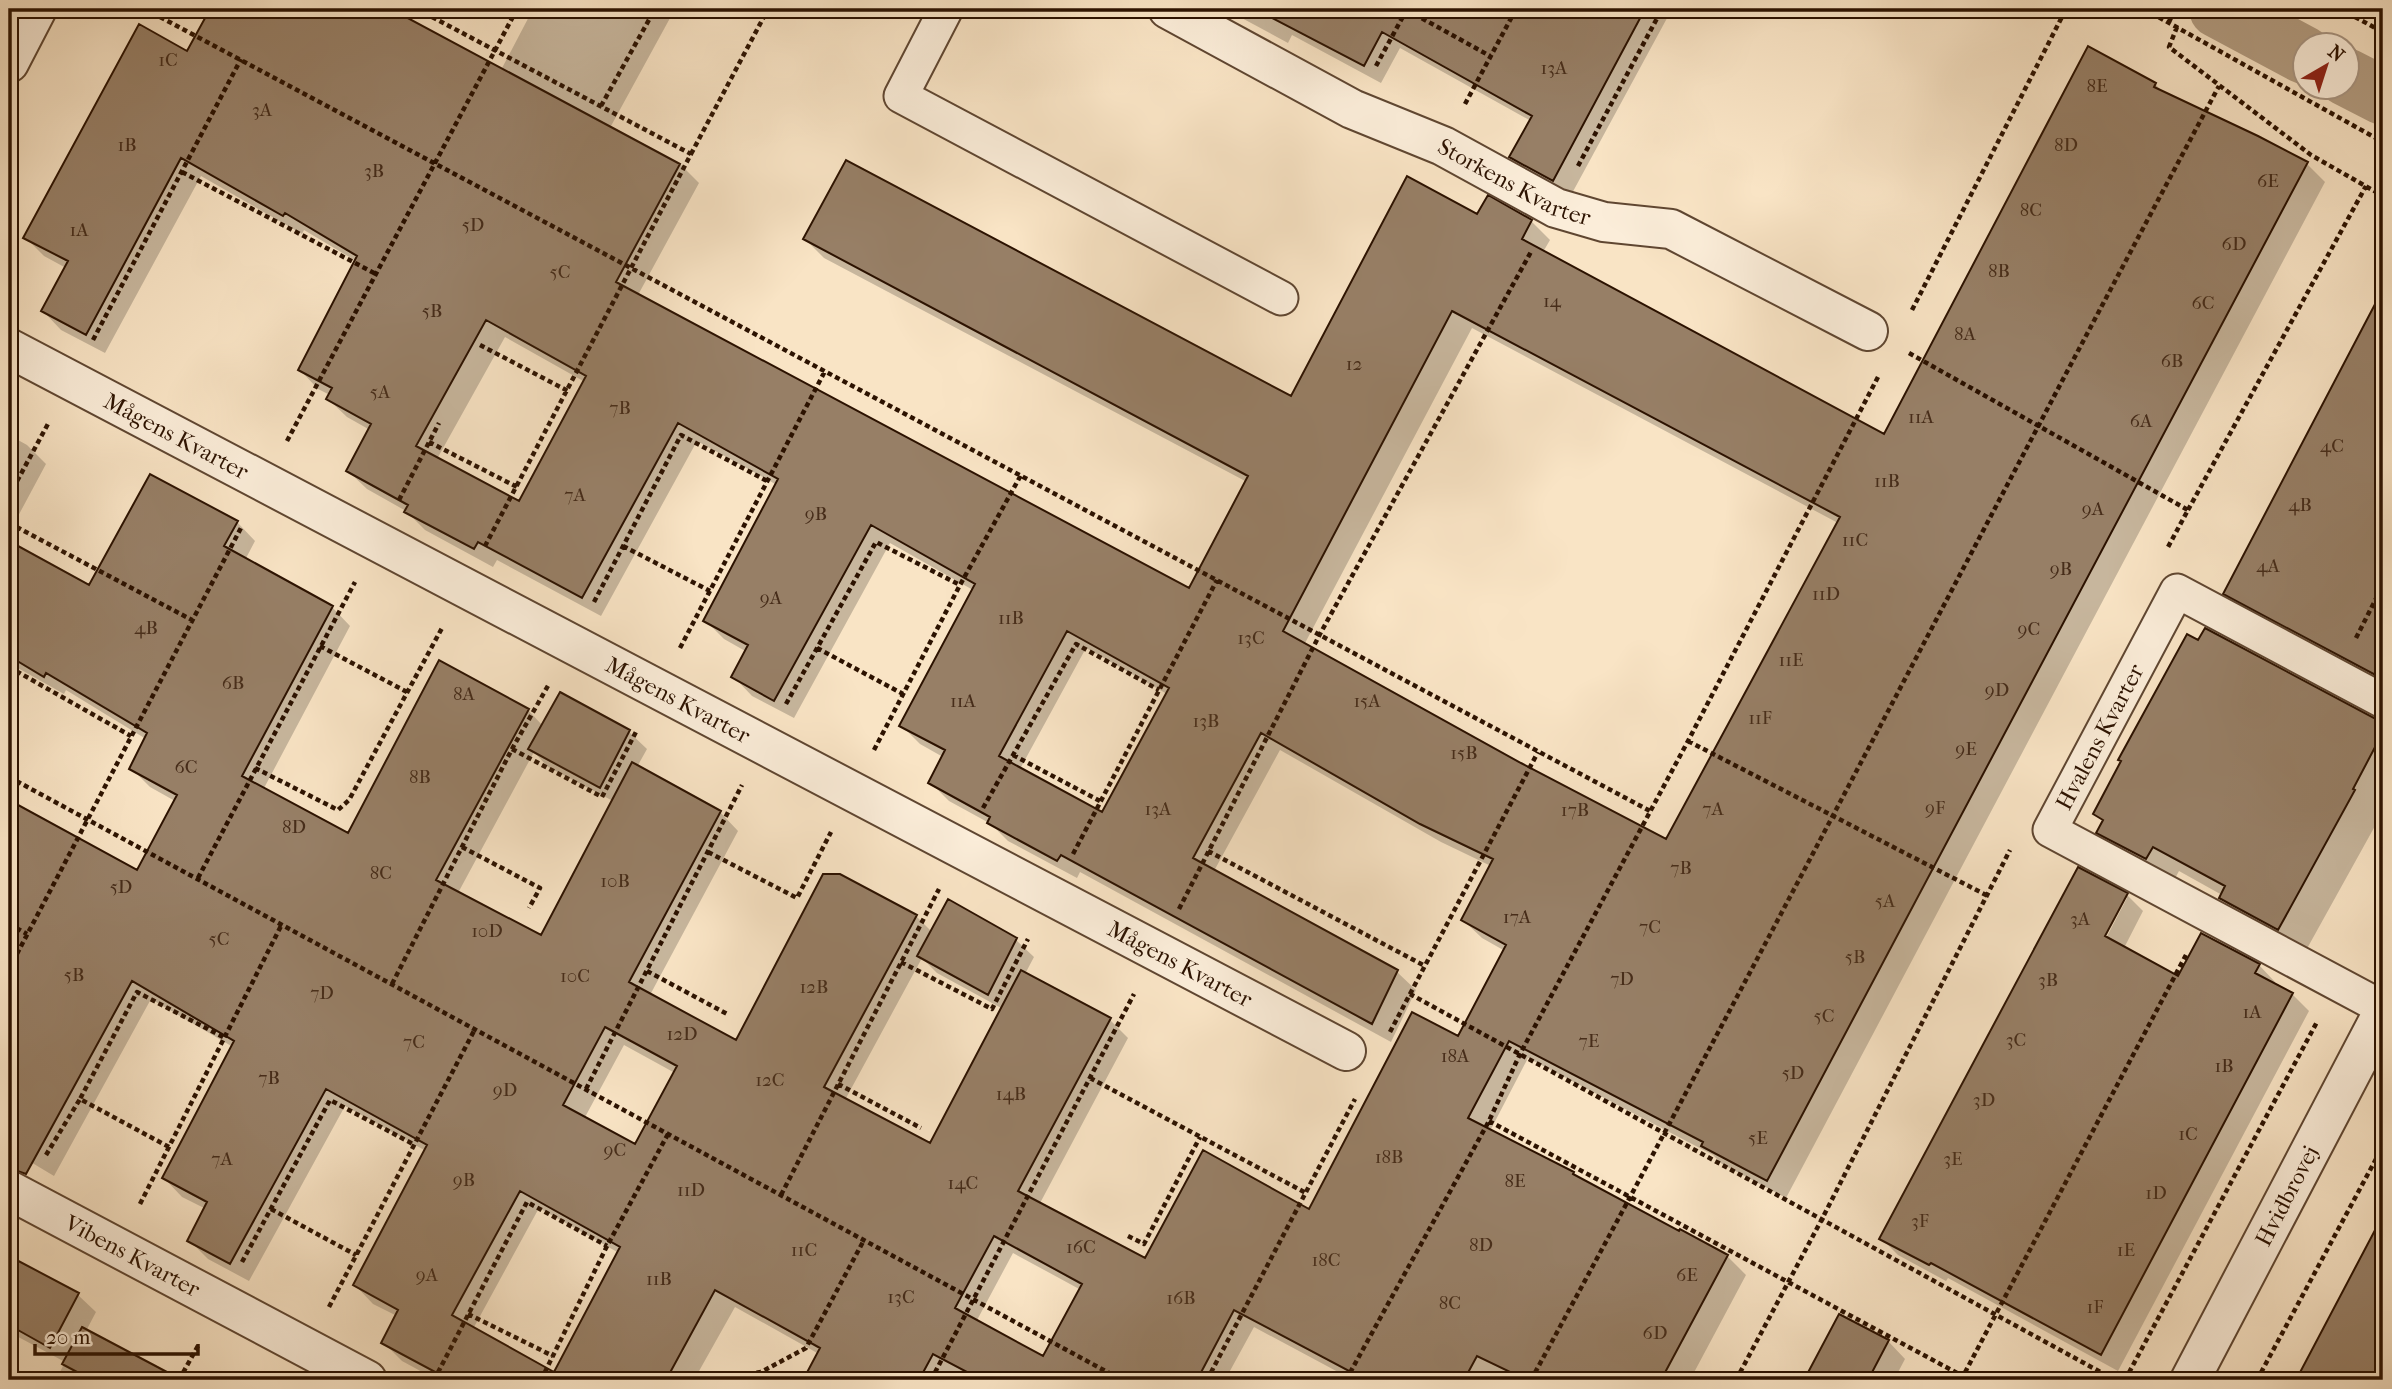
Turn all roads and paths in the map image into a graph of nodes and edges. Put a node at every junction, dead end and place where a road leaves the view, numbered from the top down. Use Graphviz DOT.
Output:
graph roads {
  1 [pos="37,9"];
  2 [pos="145,9"];
  3 [pos="417,9"];
  4 [pos="655,9"];
  5 [pos="768,9"];
  6 [pos="946,9"];
  7 [pos="1168,9"];
  8 [pos="1516,9"];
  9 [pos="1662,9"];
  10 [pos="2066,9"];
  11 [pos="2144,9"];
  12 [pos="2175,9"];
  13 [pos="2340,9"];
  14 [pos="1407,10"];
  15 [pos="2169,22"];
  16 [pos="2177,27"];
  17 [pos="2383,32"];
  18 [pos="1490,56"];
  19 [pos="241,59"];
  20 [pos="9,63"];
  21 [pos="2219,86"];
  22 [pos="601,106"];
  23 [pos="1352,109"];
  24 [pos="2383,142"];
  25 [pos="1443,146"];
  26 [pos="691,154"];
  27 [pos="182,172"];
  28 [pos="2366,186"];
  29 [pos="2383,196"];
  30 [pos="1556,208"];
  31 [pos="633,268"];
  32 [pos="376,274"];
  33 [pos="1280,299"];
  34 [pos="1881,338"];
  35 [pos="480,345"];
  36 [pos="9,348"];
  37 [pos="825,371"];
  38 [pos="71,380"];
  39 [pos="568,391"];
  40 [pos="439,423"];
  41 [pos="2037,425"];
  42 [pos="429,442"];
  43 [pos="768,481"];
  44 [pos="517,487"];
  45 [pos="9,496"];
  46 [pos="2188,510"];
  47 [pos="9,523"];
  48 [pos="377,541"];
  49 [pos="623,546"];
  50 [pos="2163,555"];
  51 [pos="1217,580"];
  52 [pos="960,585"];
  53 [pos="2383,585"];
  54 [pos="710,591"];
  55 [pos="192,620"];
  56 [pos="1320,634"];
  57 [pos="572,644"];
  58 [pos="320,646"];
  59 [pos="817,649"];
  60 [pos="9,667"];
  61 [pos="2336,676"];
  62 [pos="658,689"];
  63 [pos="407,692"];
  64 [pos="903,694"];
  65 [pos="2383,701"];
  66 [pos="131,736"];
  67 [pos="1688,741"];
  68 [pos="512,749"];
  69 [pos="1538,752"];
  70 [pos="1013,755"];
  71 [pos="9,777"];
  72 [pos="852,790"];
  73 [pos="1100,802"];
  74 [pos="1650,811"];
  75 [pos="1834,816"];
  76 [pos="462,847"];
  77 [pos="2011,847"];
  78 [pos="1208,851"];
  79 [pos="708,852"];
  80 [pos="198,878"];
  81 [pos="1051,895"];
  82 [pos="1988,896"];
  83 [pos="529,908"];
  84 [pos="2208,915"];
  85 [pos="9,924"];
  86 [pos="282,924"];
  87 [pos="27,934"];
  88 [pos="1157,951"];
  89 [pos="901,962"];
  90 [pos="1425,965"];
  91 [pos="646,971"];
  92 [pos="392,984"];
  93 [pos="2337,984"];
  94 [pos="1410,994"];
  95 [pos="2383,1010"];
  96 [pos="729,1015"];
  97 [pos="475,1029"];
  98 [pos="225,1038"];
  99 [pos="1520,1054"];
  100 [pos="1360,1057"];
  101 [pos="1090,1079"];
  102 [pos="838,1084"];
  103 [pos="1489,1121"];
  104 [pos="921,1128"];
  105 [pos="1665,1133"];
  106 [pos="668,1134"];
  107 [pos="1200,1137"];
  108 [pos="413,1144"];
  109 [pos="2383,1146"];
  110 [pos="169,1147"];
  111 [pos="9,1191"];
  112 [pos="1306,1193"];
  113 [pos="1631,1197"];
  114 [pos="271,1209"];
  115 [pos="1822,1219"];
  116 [pos="1128,1236"];
  117 [pos="864,1240"];
  118 [pos="607,1246"];
  119 [pos="117,1248"];
  120 [pos="356,1255"];
  121 [pos="1787,1282"];
  122 [pos="974,1300"];
  123 [pos="220,1303"];
  124 [pos="468,1314"];
  125 [pos="1994,1314"];
  126 [pos="307,1348"];
  127 [pos="552,1356"];
  128 [pos="1962,1378"];
  129 [pos="179,1380"];
  130 [pos="368,1380"];
  131 [pos="433,1380"];
  132 [pos="541,1380"];
  133 [pos="706,1380"];
  134 [pos="931,1380"];
  135 [pos="1122,1380"];
  136 [pos="1207,1380"];
  137 [pos="1346,1380"];
  138 [pos="1531,1380"];
  139 [pos="1736,1380"];
  140 [pos="1970,1380"];
  141 [pos="2115,1380"];
  142 [pos="2126,1380"];
  143 [pos="2190,1380"];
  144 [pos="2257,1380"];
  1 -- 20 [label="street"];
  2 -- 19 [label="path"];
  3 -- 22 [label="path"];
  4 -- 22 [label="path"];
  5 -- 26 [label="path"];
  6 -- 33 [label="lane"];
  7 -- 23 [label="street, Storkens Kvarter"];
  8 -- 18 [label="path"];
  9 -- 30 [label="path"];
  10 -- 34 [label="path"];
  11 -- 15 [label="path"];
  12 -- 15 [label="path"];
  13 -- 17 [label="path"];
  14 -- 18 [label="path"];
  14 -- 23 [label="path"];
  15 -- 16 [label="path"];
  16 -- 21 [label="path"];
  16 -- 24 [label="path"];
  18 -- 25 [label="path"];
  19 -- 27 [label="path"];
  19 -- 31 [label="path"];
  21 -- 28 [label="path"];
  21 -- 41 [label="path"];
  22 -- 26 [label="path"];
  23 -- 25 [label="street, Storkens Kvarter"];
  25 -- 30 [label="street, Storkens Kvarter"];
  26 -- 31 [label="path"];
  27 -- 32 [label="path"];
  27 -- 38 [label="path"];
  28 -- 29 [label="path"];
  28 -- 46 [label="path"];
  30 -- 34 [label="street, Storkens Kvarter"];
  30 -- 56 [label="path"];
  31 -- 37 [label="path"];
  34 -- 41 [label="path"];
  34 -- 67 [label="path"];
  35 -- 39 [label="path"];
  36 -- 38 [label="street, Mågens Kvarter"];
  37 -- 43 [label="path"];
  37 -- 51 [label="path"];
  38 -- 45 [label="path"];
  38 -- 48 [label="street, Mågens Kvarter"];
  40 -- 42 [label="path"];
  41 -- 46 [label="path"];
  41 -- 75 [label="path"];
  42 -- 44 [label="path"];
  42 -- 48 [label="path"];
  43 -- 49 [label="path"];
  43 -- 54 [label="path"];
  46 -- 50 [label="path"];
  47 -- 55 [label="path"];
  48 -- 57 [label="street, Mågens Kvarter"];
  48 -- 58 [label="path"];
  49 -- 54 [label="path"];
  49 -- 57 [label="path"];
  51 -- 56 [label="path"];
  51 -- 73 [label="path"];
  52 -- 64 [label="path"];
  53 -- 61 [label="path"];
  54 -- 62 [label="path"];
  56 -- 69 [label="path"];
  56 -- 78 [label="path"];
  57 -- 62 [label="street, Mågens Kvarter"];
  57 -- 68 [label="path"];
  58 -- 63 [label="path"];
  58 -- 80 [label="path"];
  59 -- 64 [label="path"];
  60 -- 66 [label="path"];
  61 -- 65 [label="lane, Hvalens Kvarter"];
  61 -- 84 [label="lane, Hvalens Kvarter"];
  62 -- 68 [label="path"];
  62 -- 72 [label="street, Mågens Kvarter"];
  64 -- 72 [label="path"];
  67 -- 74 [label="path"];
  67 -- 75 [label="path"];
  68 -- 76 [label="path"];
  69 -- 74 [label="path"];
  69 -- 90 [label="path"];
  70 -- 73 [label="path"];
  71 -- 80 [label="path"];
  72 -- 79 [label="path"];
  72 -- 81 [label="street, Mågens Kvarter"];
  73 -- 81 [label="path"];
  74 -- 99 [label="path"];
  75 -- 82 [label="path"];
  75 -- 105 [label="path"];
  76 -- 83 [label="path"];
  76 -- 92 [label="path"];
  77 -- 82 [label="path"];
  78 -- 88 [label="path"];
  78 -- 90 [label="path"];
  80 -- 86 [label="path"];
  81 -- 88 [label="street, Mågens Kvarter"];
  81 -- 89 [label="path"];
  82 -- 115 [label="path"];
  84 -- 93 [label="lane, Hvalens Kvarter"];
  84 -- 125 [label="path"];
  85 -- 87 [label="path"];
  86 -- 92 [label="path"];
  86 -- 98 [label="path"];
  88 -- 100 [label="street, Mågens Kvarter"];
  88 -- 101 [label="path"];
  90 -- 94 [label="path"];
  91 -- 96 [label="path"];
  92 -- 97 [label="path"];
  93 -- 95 [label="lane, Hvalens Kvarter"];
  93 -- 142 [label="path"];
  94 -- 99 [label="path"];
  94 -- 100 [label="path"];
  95 -- 143 [label="street, Hvidbrovej"];
  97 -- 106 [label="path"];
  97 -- 108 [label="path"];
  98 -- 110 [label="path"];
  98 -- 110 [label="path"];
  99 -- 103 [label="path"];
  99 -- 105 [label="path"];
  100 -- 112 [label="path"];
  101 -- 107 [label="path"];
  101 -- 122 [label="path"];
  102 -- 104 [label="path"];
  103 -- 113 [label="path"];
  103 -- 137 [label="path"];
  105 -- 113 [label="path"];
  105 -- 115 [label="path"];
  106 -- 117 [label="path"];
  106 -- 118 [label="path"];
  107 -- 112 [label="path"];
  107 -- 116 [label="path"];
  108 -- 114 [label="path"];
  108 -- 120 [label="path"];
  109 -- 144 [label="path"];
  110 -- 119 [label="path"];
  111 -- 119 [label="street, Vibens Kvarter"];
  112 -- 136 [label="path"];
  113 -- 121 [label="path"];
  113 -- 138 [label="path"];
  114 -- 120 [label="path"];
  114 -- 123 [label="path"];
  115 -- 121 [label="path"];
  115 -- 125 [label="path"];
  117 -- 122 [label="path"];
  117 -- 133 [label="path"];
  118 -- 124 [label="path"];
  118 -- 127 [label="path"];
  119 -- 123 [label="street, Vibens Kvarter"];
  120 -- 126 [label="path"];
  121 -- 128 [label="path"];
  121 -- 139 [label="path"];
  122 -- 134 [label="path"];
  122 -- 135 [label="path"];
  123 -- 126 [label="street, Vibens Kvarter"];
  123 -- 129 [label="path"];
  124 -- 127 [label="path"];
  124 -- 131 [label="path"];
  125 -- 128 [label="path"];
  125 -- 141 [label="path"];
  126 -- 130 [label="street, Vibens Kvarter"];
  127 -- 132 [label="path"];
  128 -- 140 [label="path"];
}
